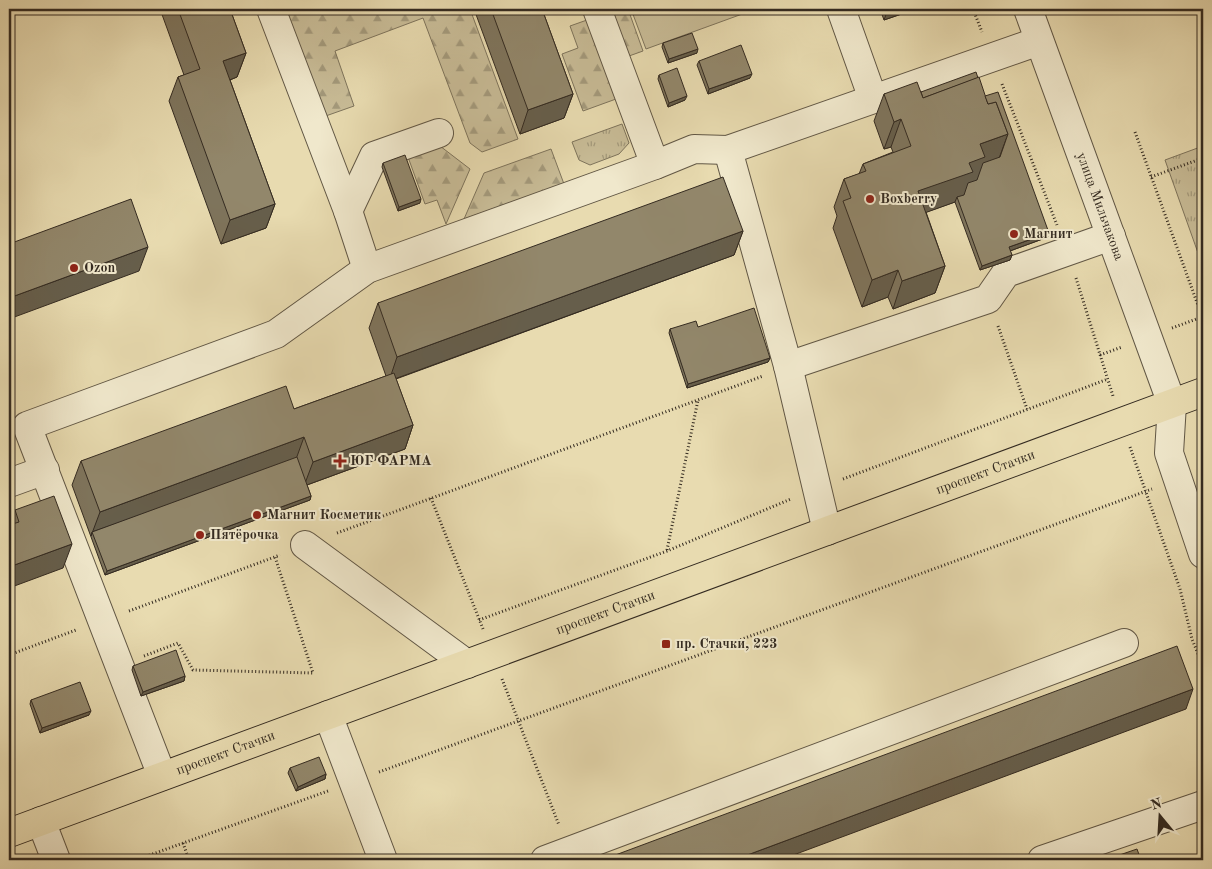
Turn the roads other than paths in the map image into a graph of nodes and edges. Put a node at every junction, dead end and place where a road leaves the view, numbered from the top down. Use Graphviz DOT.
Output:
graph roads {
  1 [pos="271,9"];
  2 [pos="597,9"];
  3 [pos="841,9"];
  4 [pos="1028,9"];
  5 [pos="1040,40"];
  6 [pos="873,98"];
  7 [pos="439,133"];
  8 [pos="728,150"];
  9 [pos="655,165"];
  10 [pos="348,211"];
  11 [pos="1111,236"];
  12 [pos="367,269"];
  13 [pos="788,366"];
  14 [pos="1203,392"];
  15 [pos="1172,404"];
  16 [pos="45,470"];
  17 [pos="9,483"];
  18 [pos="827,531"];
  19 [pos="305,546"];
  20 [pos="1203,554"];
  21 [pos="1124,643"];
  22 [pos="467,664"];
  23 [pos="328,715"];
  24 [pos="162,776"];
  25 [pos="1203,805"];
  26 [pos="41,821"];
  27 [pos="9,833"];
  28 [pos="557,856"];
  29 [pos="56,860"];
  30 [pos="383,860"];
  31 [pos="1042,860"];
  1 -- 10 [label="street"];
  2 -- 9 [label="street"];
  3 -- 6 [label="street"];
  4 -- 5 [label="street, улица Мильчакова"];
  5 -- 6 [label="street"];
  5 -- 11 [label="street, улица Мильчакова"];
  6 -- 8 [label="street"];
  7 -- 10 [label="street"];
  8 -- 9 [label="street"];
  8 -- 13 [label="street"];
  9 -- 12 [label="street"];
  10 -- 12 [label="street"];
  11 -- 13 [label="street"];
  11 -- 15 [label="street, улица Мильчакова"];
  12 -- 16 [label="street"];
  13 -- 18 [label="street"];
  14 -- 15 [label="main road, проспект Стачки"];
  15 -- 18 [label="main road, проспект Стачки"];
  15 -- 20 [label="street"];
  16 -- 17 [label="street"];
  16 -- 24 [label="street"];
  18 -- 22 [label="main road, проспект Стачки"];
  19 -- 22 [label="street"];
  21 -- 28 [label="street"];
  22 -- 23 [label="main road, проспект Стачки"];
  23 -- 24 [label="main road, проспект Стачки"];
  23 -- 30 [label="street"];
  24 -- 26 [label="main road, проспект Стачки"];
  25 -- 31 [label="street"];
  26 -- 27 [label="main road, проспект Стачки"];
  26 -- 29 [label="street"];
}
